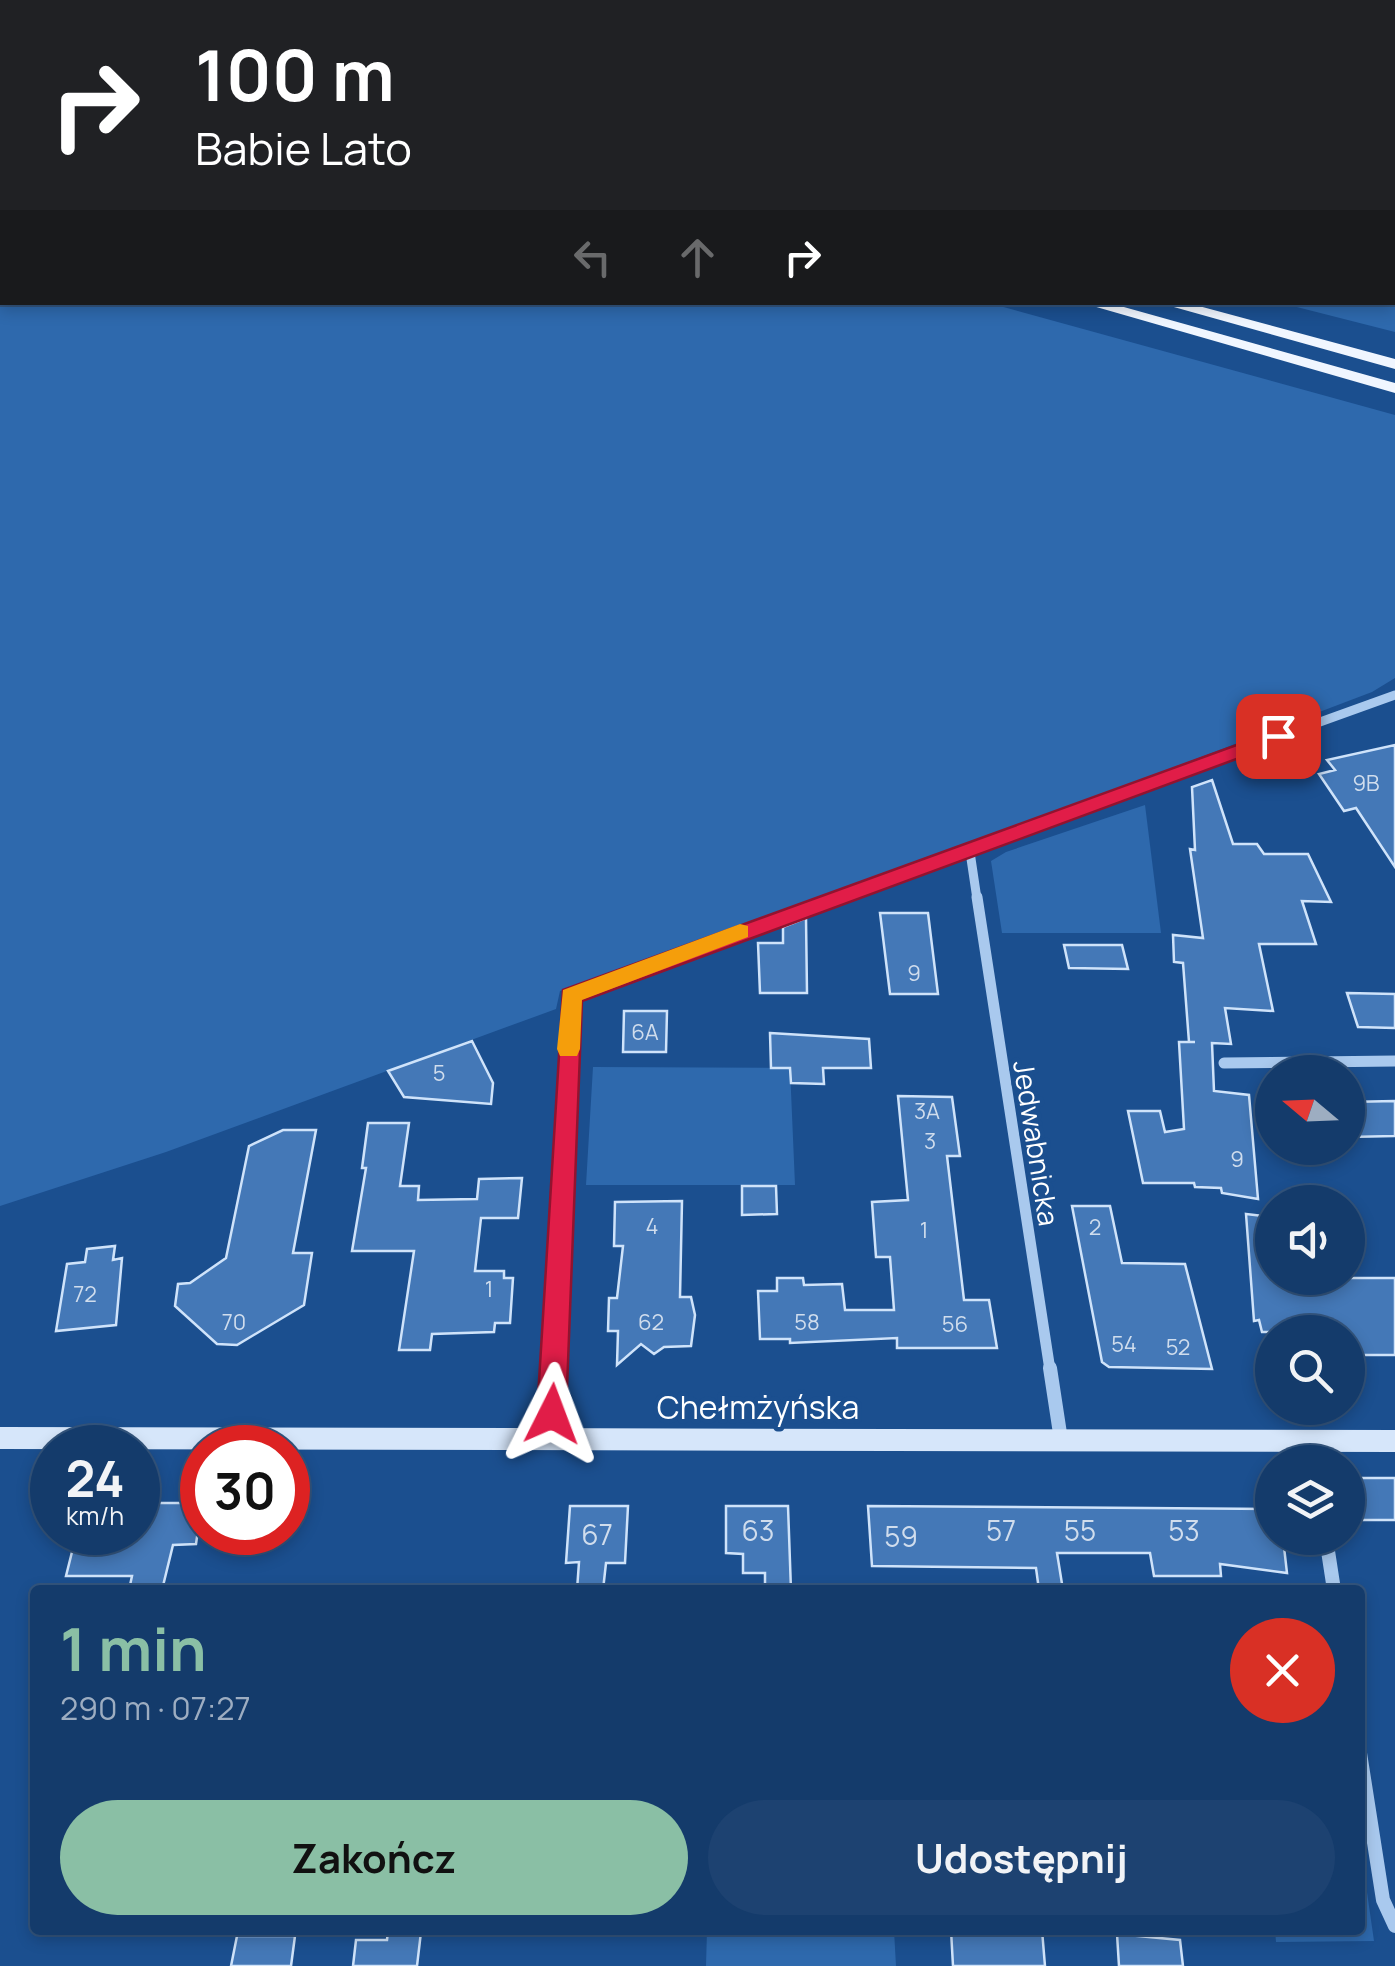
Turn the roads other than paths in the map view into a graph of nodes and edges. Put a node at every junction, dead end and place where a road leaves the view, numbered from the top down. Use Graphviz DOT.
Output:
graph roads {
  1 [pos="1098,305"];
  2 [pos="1175,305"];
  3 [pos="1395,364"];
  4 [pos="1395,388"];
  5 [pos="1395,695"];
  6 [pos="970,852"];
  7 [pos="1395,1061"];
  8 [pos="1224,1062"];
  9 [pos="0,1438"];
  10 [pos="551,1438"];
  11 [pos="1061,1440"];
  12 [pos="1395,1441"];
  13 [pos="1365,1445"];
  14 [pos="1255,1449"];
  15 [pos="1329,1555"];
  16 [pos="1333,1585"];
  17 [pos="1365,1785"];
  18 [pos="1395,1926"];
  1 -- 4 [label="main road"];
  2 -- 3 [label="main road"];
  5 -- 6 [label="street"];
  6 -- 10 [label="street"];
  6 -- 11 [label="street, Jedwabnicka"];
  7 -- 8 [label="street"];
  9 -- 10 [label="street, Chełmżyńska"];
  10 -- 11 [label="street, Chełmżyńska"];
  11 -- 14 [label="street, Chełmżyńska"];
  12 -- 13 [label="street, Chełmżyńska"];
  15 -- 16 [label="street"];
  17 -- 18 [label="street"];
}
